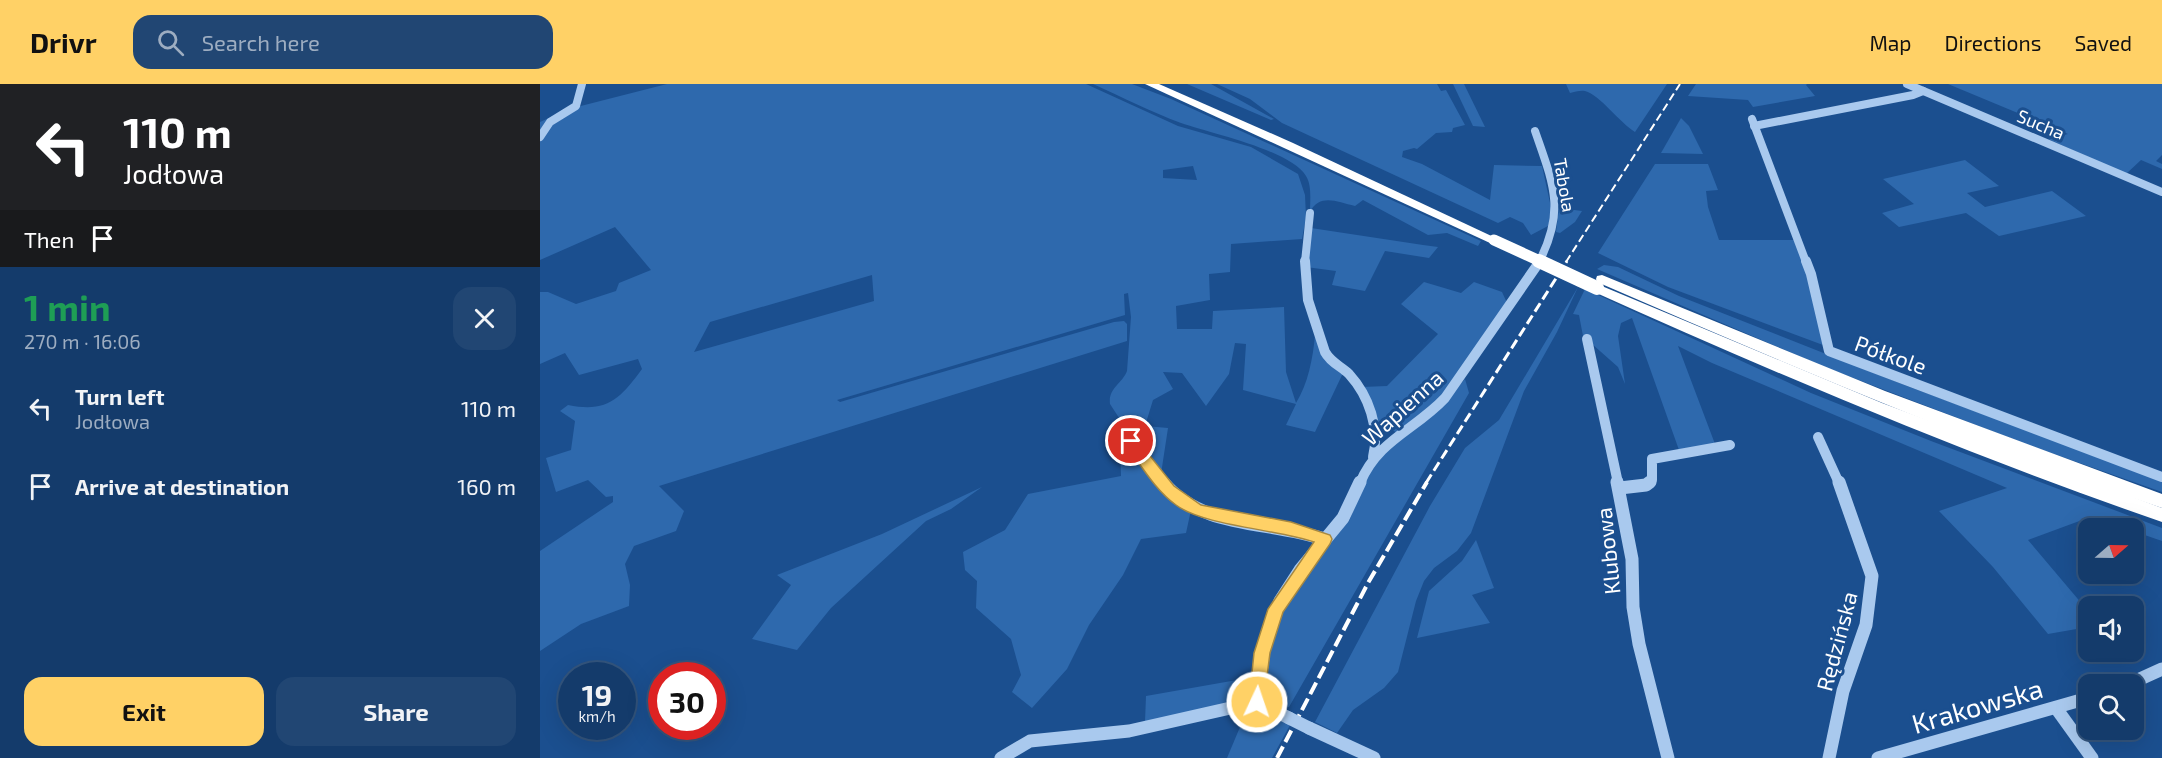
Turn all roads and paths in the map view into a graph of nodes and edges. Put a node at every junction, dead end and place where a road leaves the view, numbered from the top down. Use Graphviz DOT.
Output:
graph roads {
  1 [pos="582,84"];
  2 [pos="1150,84"];
  3 [pos="1172,84"];
  4 [pos="1907,84"];
  5 [pos="1923,91"];
  6 [pos="1535,131"];
  7 [pos="540,137"];
  8 [pos="2162,192"];
  9 [pos="1310,213"];
  10 [pos="1496,236"];
  11 [pos="1531,276"];
  12 [pos="1599,283"];
  13 [pos="1587,339"];
  14 [pos="1377,432"];
  15 [pos="1128,434"];
  16 [pos="1818,437"];
  17 [pos="1396,438"];
  18 [pos="1730,444"];
  19 [pos="1373,458"];
  20 [pos="2162,477"];
  21 [pos="1620,488"];
  22 [pos="2162,501"];
  23 [pos="2162,515"];
  24 [pos="1324,539"];
  25 [pos="2162,669"];
  26 [pos="2144,677"];
  27 [pos="2078,701"];
  28 [pos="1257,702"];
  29 [pos="2056,708"];
  30 [pos="1001,758"];
  31 [pos="1374,758"];
  32 [pos="1668,758"];
  33 [pos="1829,758"];
  34 [pos="1878,758"];
  35 [pos="2092,758"];
  1 -- 7 [label="street"];
  2 -- 10 [label="highway"];
  3 -- 10 [label="highway"];
  4 -- 5 [label="street, Sucha"];
  5 -- 8 [label="street, Sucha"];
  5 -- 20 [label="street, Półkole"];
  6 -- 11 [label="street, Tabola"];
  9 -- 14 [label="street"];
  10 -- 12 [label="highway, bridge"];
  11 -- 17 [label="street, Wapienna"];
  12 -- 22 [label="highway"];
  12 -- 23 [label="highway"];
  13 -- 21 [label="street, Klubowa"];
  14 -- 17 [label="street"];
  14 -- 19 [label="street"];
  15 -- 24 [label="street"];
  16 -- 33 [label="street, Rędzińska"];
  17 -- 19 [label="street, Wapienna"];
  18 -- 21 [label="street"];
  19 -- 24 [label="street, Wapienna"];
  21 -- 32 [label="street, Klubowa"];
  24 -- 28 [label="street, Wapienna"];
  25 -- 26 [label="street"];
  27 -- 29 [label="street, Krakowska"];
  28 -- 30 [label="street"];
  28 -- 31 [label="street, bridge"];
  29 -- 34 [label="street, Krakowska"];
  29 -- 35 [label="street"];
}
